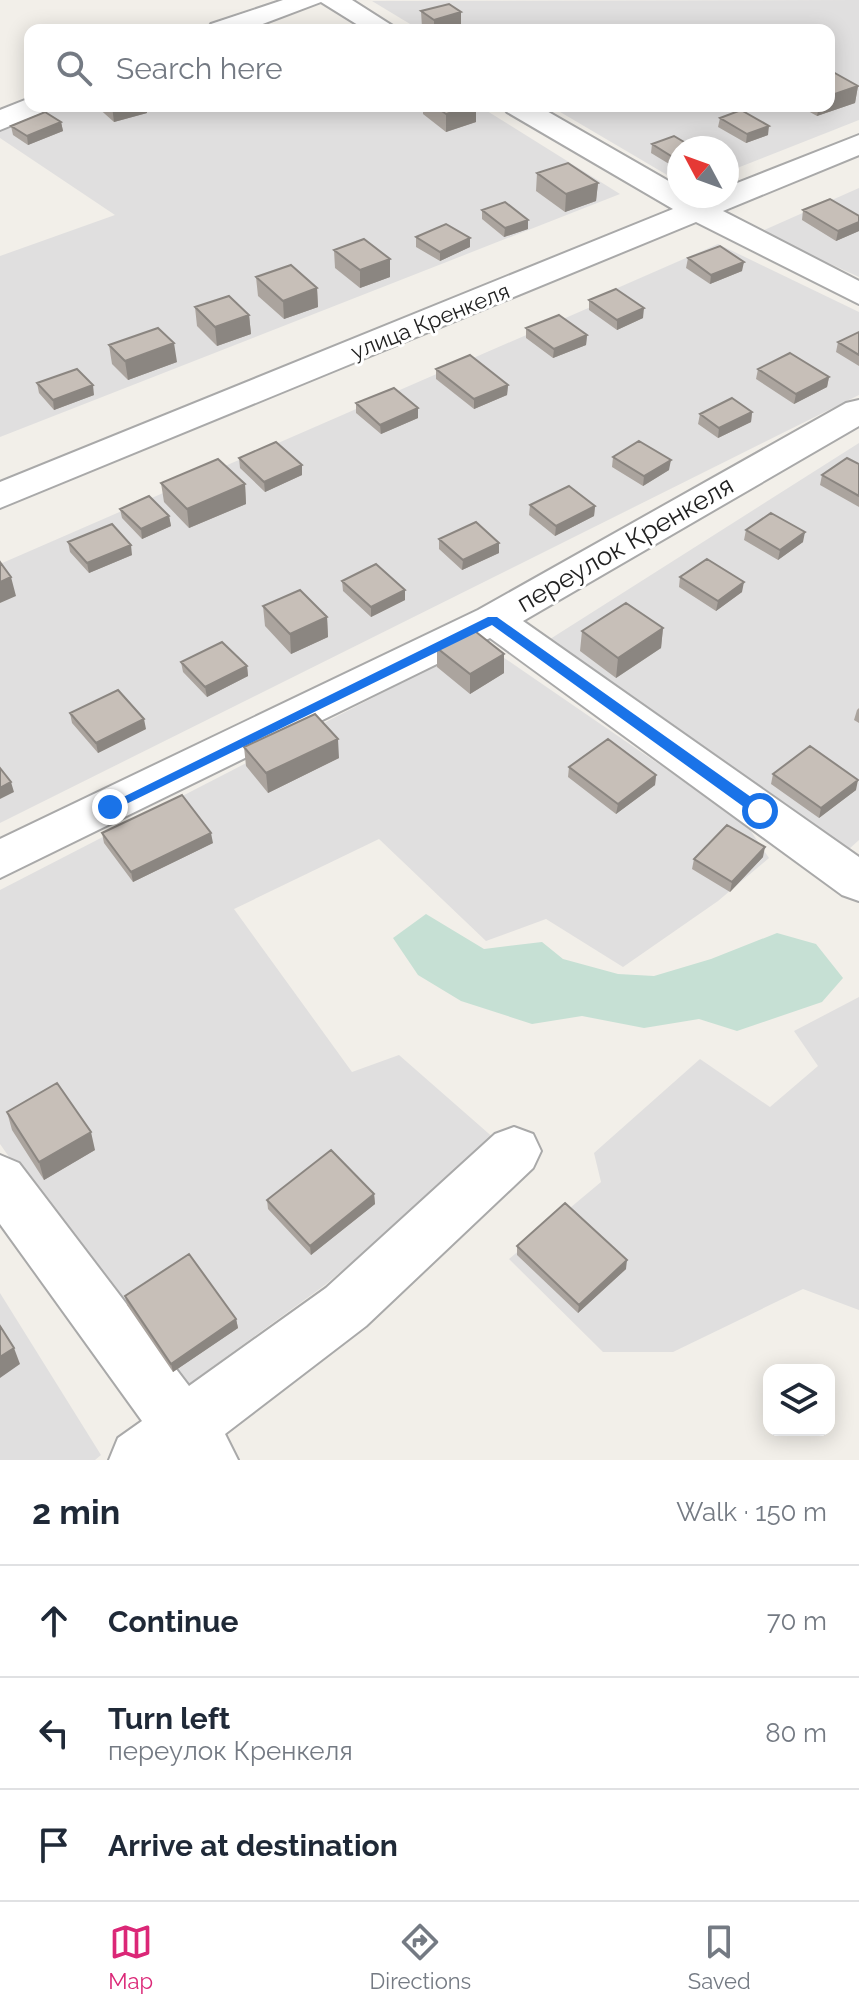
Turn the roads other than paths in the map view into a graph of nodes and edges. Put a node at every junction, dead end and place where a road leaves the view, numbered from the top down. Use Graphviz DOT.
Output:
graph roads {
  1 [pos="309,0"];
  2 [pos="333,0"];
  3 [pos="239,24"];
  4 [pos="375,24"];
  5 [pos="24,110"];
  6 [pos="527,112"];
  7 [pos="0,121"];
  8 [pos="859,144"];
  9 [pos="699,211"];
  10 [pos="859,294"];
  11 [pos="859,411"];
  12 [pos="0,496"];
  13 [pos="493,620"];
  14 [pos="0,860"];
  15 [pos="858,880"];
  16 [pos="514,1151"];
  17 [pos="0,1180"];
  18 [pos="176,1449"];
  1 -- 3 [label="street"];
  2 -- 4 [label="street"];
  5 -- 7 [label="street"];
  6 -- 9 [label="street"];
  8 -- 9 [label="street, улица Кренкеля"];
  9 -- 10 [label="street"];
  9 -- 12 [label="street, улица Кренкеля"];
  11 -- 13 [label="street, переулок Кренкеля"];
  13 -- 14 [label="street, переулок Кренкеля"];
  13 -- 15 [label="street"];
  16 -- 18 [label="street"];
  17 -- 18 [label="street"];
}
